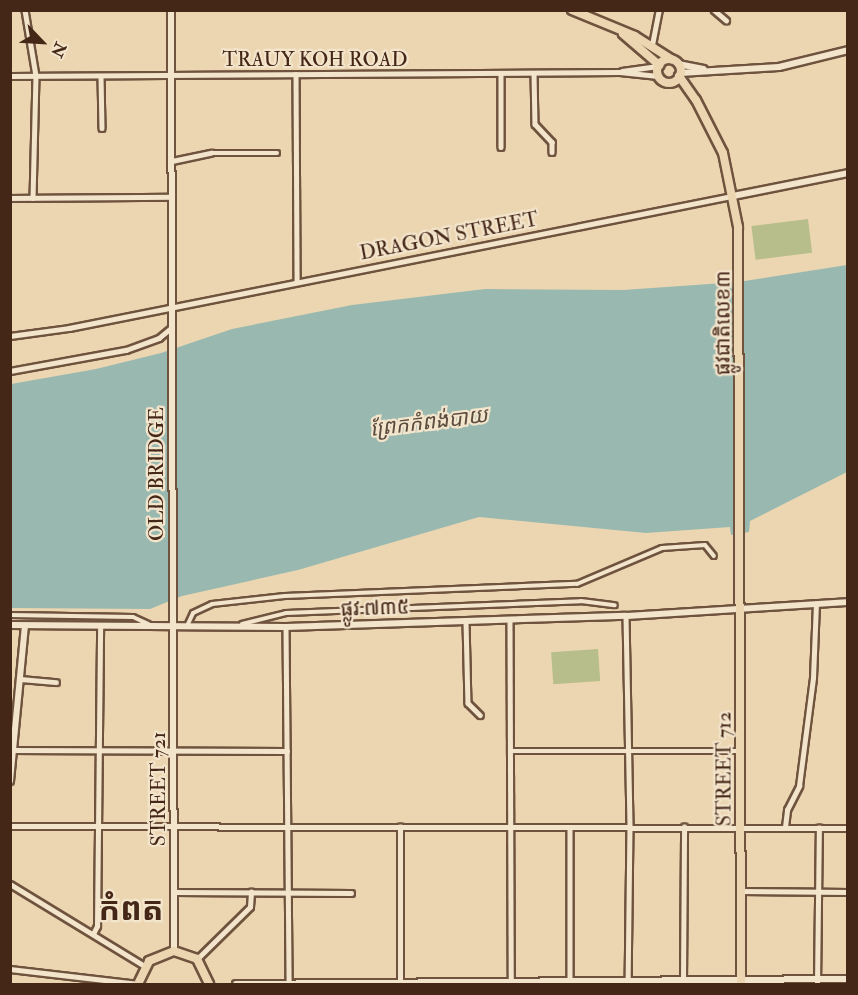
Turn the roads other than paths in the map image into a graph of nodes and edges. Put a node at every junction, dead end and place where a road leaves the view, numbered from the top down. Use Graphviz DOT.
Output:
graph roads {
  1 [pos="25,10"];
  2 [pos="171,10"];
  3 [pos="572,10"];
  4 [pos="658,10"];
  5 [pos="714,10"];
  6 [pos="726,20"];
  7 [pos="615,28"];
  8 [pos="652,45"];
  9 [pos="848,50"];
  10 [pos="674,62"];
  11 [pos="658,69"];
  12 [pos="711,70"];
  13 [pos="620,72"];
  14 [pos="501,73"];
  15 [pos="534,73"];
  16 [pos="296,74"];
  17 [pos="172,75"];
  18 [pos="680,75"];
  19 [pos="10,76"];
  20 [pos="36,76"];
  21 [pos="101,76"];
  22 [pos="670,83"];
  23 [pos="696,100"];
  24 [pos="102,128"];
  25 [pos="501,147"];
  26 [pos="552,152"];
  27 [pos="277,153"];
  28 [pos="172,161"];
  29 [pos="848,173"];
  30 [pos="733,196"];
  31 [pos="172,197"];
  32 [pos="10,198"];
  33 [pos="33,198"];
  34 [pos="297,281"];
  35 [pos="171,307"];
  36 [pos="171,330"];
  37 [pos="10,336"];
  38 [pos="10,371"];
  39 [pos="739,553"];
  40 [pos="714,556"];
  41 [pos="848,602"];
  42 [pos="816,604"];
  43 [pos="615,605"];
  44 [pos="740,609"];
  45 [pos="10,615"];
  46 [pos="626,616"];
  47 [pos="510,621"];
  48 [pos="466,622"];
  49 [pos="10,625"];
  50 [pos="25,626"];
  51 [pos="100,626"];
  52 [pos="154,627"];
  53 [pos="174,627"];
  54 [pos="186,627"];
  55 [pos="232,627"];
  56 [pos="286,627"];
  57 [pos="19,679"];
  58 [pos="56,682"];
  59 [pos="480,715"];
  60 [pos="12,750"];
  61 [pos="286,751"];
  62 [pos="511,751"];
  63 [pos="740,751"];
  64 [pos="98,752"];
  65 [pos="174,752"];
  66 [pos="628,752"];
  67 [pos="10,781"];
  68 [pos="287,825"];
  69 [pos="10,826"];
  70 [pos="98,826"];
  71 [pos="175,826"];
  72 [pos="741,826"];
  73 [pos="400,827"];
  74 [pos="510,827"];
  75 [pos="570,827"];
  76 [pos="630,827"];
  77 [pos="684,827"];
  78 [pos="785,827"];
  79 [pos="819,828"];
  80 [pos="848,828"];
  81 [pos="10,884"];
  82 [pos="741,891"];
  83 [pos="818,891"];
  84 [pos="175,892"];
  85 [pos="251,892"];
  86 [pos="287,892"];
  87 [pos="848,892"];
  88 [pos="351,893"];
  89 [pos="93,934"];
  90 [pos="174,951"];
  91 [pos="197,959"];
  92 [pos="145,966"];
  93 [pos="10,969"];
  94 [pos="848,979"];
  95 [pos="683,981"];
  96 [pos="741,981"];
  97 [pos="570,982"];
  98 [pos="817,982"];
  99 [pos="400,983"];
  100 [pos="511,983"];
  101 [pos="628,983"];
  102 [pos="138,984"];
  103 [pos="209,984"];
  104 [pos="236,984"];
  105 [pos="289,984"];
  1 -- 20 [label="street"];
  2 -- 17 [label="street, OLD BRIDGE"];
  3 -- 7 [label="highway"];
  4 -- 8 [label="street"];
  5 -- 6 [label="street"];
  7 -- 8 [label="highway"];
  7 -- 11 [label="highway"];
  8 -- 10 [label="highway"];
  9 -- 12 [label="street"];
  10 -- 11 [label="highway"];
  10 -- 12 [label="street"];
  10 -- 18 [label="highway"];
  11 -- 13 [label="street"];
  11 -- 13 [label="street"];
  11 -- 22 [label="highway, ផ្លូវជាតិលេខ៣"];
  12 -- 18 [label="street"];
  13 -- 15 [label="street, TRAUY KOH ROAD"];
  14 -- 15 [label="street, TRAUY KOH ROAD"];
  14 -- 16 [label="street, TRAUY KOH ROAD"];
  14 -- 25 [label="street"];
  15 -- 26 [label="street"];
  16 -- 17 [label="street, TRAUY KOH ROAD"];
  16 -- 34 [label="street"];
  17 -- 21 [label="street, TRAUY KOH ROAD"];
  17 -- 28 [label="street, OLD BRIDGE"];
  18 -- 22 [label="highway"];
  18 -- 23 [label="highway, ផ្លូវជាតិលេខ៣"];
  19 -- 20 [label="street, TRAUY KOH ROAD"];
  20 -- 21 [label="street, TRAUY KOH ROAD"];
  20 -- 33 [label="street"];
  21 -- 24 [label="street"];
  22 -- 23 [label="highway, ផ្លូវជាតិលេខ៣"];
  23 -- 30 [label="highway, ផ្លូវជាតិលេខ៣"];
  27 -- 28 [label="street"];
  28 -- 31 [label="street, OLD BRIDGE"];
  29 -- 30 [label="street"];
  30 -- 34 [label="street, DRAGON STREET"];
  30 -- 39 [label="highway, ផ្លូវជាតិលេខ៣"];
  31 -- 33 [label="street"];
  31 -- 35 [label="street, OLD BRIDGE"];
  32 -- 33 [label="street"];
  34 -- 35 [label="street, DRAGON STREET"];
  35 -- 36 [label="street, OLD BRIDGE"];
  35 -- 37 [label="street, DRAGON STREET"];
  36 -- 38 [label="street"];
  36 -- 53 [label="street, OLD BRIDGE"];
  39 -- 44 [label="highway, STREET 712"];
  40 -- 54 [label="street"];
  41 -- 42 [label="street, ផ្លូវ ៧៣៥"];
  42 -- 44 [label="street, ផ្លូវ ៧៣៥"];
  42 -- 78 [label="street"];
  43 -- 55 [label="street"];
  44 -- 46 [label="street, ផ្លូវ ៧៣៥"];
  44 -- 63 [label="highway, STREET 712"];
  45 -- 52 [label="street"];
  46 -- 47 [label="street, ផ្លូវ ៧៣៥"];
  46 -- 66 [label="street"];
  47 -- 48 [label="street, ផ្លូវ ៧៣៥"];
  47 -- 62 [label="street"];
  48 -- 56 [label="street, ផ្លូវ ៧៣៥"];
  48 -- 59 [label="street"];
  49 -- 50 [label="street, ផ្លូវ ៧៣៥"];
  50 -- 51 [label="street, ផ្លូវ ៧៣៥"];
  50 -- 57 [label="street"];
  51 -- 52 [label="street, ផ្លូវ ៧៣៥"];
  51 -- 64 [label="street"];
  52 -- 53 [label="street, ផ្លូវ ៧៣៥"];
  53 -- 54 [label="street, ផ្លូវ ៧៣៥"];
  53 -- 65 [label="street, STREET 721"];
  54 -- 55 [label="street, ផ្លូវ ៧៣៥"];
  55 -- 56 [label="street, ផ្លូវ ៧៣៥"];
  56 -- 61 [label="street"];
  57 -- 58 [label="street"];
  57 -- 60 [label="street"];
  60 -- 64 [label="street"];
  60 -- 67 [label="street"];
  61 -- 65 [label="street"];
  61 -- 68 [label="street"];
  62 -- 66 [label="street"];
  62 -- 74 [label="street"];
  63 -- 66 [label="street"];
  63 -- 72 [label="highway, STREET 712"];
  64 -- 65 [label="street"];
  64 -- 70 [label="street"];
  65 -- 71 [label="street, STREET 721"];
  66 -- 76 [label="street"];
  68 -- 71 [label="street"];
  68 -- 73 [label="street"];
  68 -- 86 [label="street"];
  69 -- 70 [label="street"];
  70 -- 71 [label="street"];
  70 -- 89 [label="street"];
  71 -- 84 [label="street, STREET 721"];
  72 -- 77 [label="street"];
  72 -- 78 [label="street"];
  72 -- 82 [label="highway, STREET 712"];
  73 -- 74 [label="street"];
  73 -- 99 [label="street"];
  74 -- 75 [label="street"];
  74 -- 100 [label="street"];
  75 -- 76 [label="street"];
  75 -- 97 [label="street"];
  76 -- 77 [label="street"];
  76 -- 101 [label="street"];
  77 -- 95 [label="street"];
  78 -- 79 [label="street"];
  79 -- 80 [label="street"];
  79 -- 83 [label="street"];
  81 -- 89 [label="street"];
  82 -- 83 [label="street"];
  82 -- 96 [label="highway, STREET 712"];
  83 -- 87 [label="street"];
  83 -- 98 [label="street"];
  84 -- 85 [label="street"];
  84 -- 90 [label="street, STREET 721"];
  85 -- 86 [label="street"];
  85 -- 91 [label="street"];
  86 -- 88 [label="street"];
  86 -- 105 [label="street"];
  89 -- 92 [label="street"];
  90 -- 91 [label="main road"];
  90 -- 92 [label="main road"];
  91 -- 103 [label="main road"];
  92 -- 102 [label="main road"];
  93 -- 102 [label="street"];
  94 -- 98 [label="street"];
  95 -- 96 [label="street"];
  95 -- 101 [label="street"];
  96 -- 98 [label="street"];
  97 -- 100 [label="street"];
  97 -- 101 [label="street"];
  99 -- 100 [label="street"];
  99 -- 105 [label="street"];
  104 -- 105 [label="street"];
}
